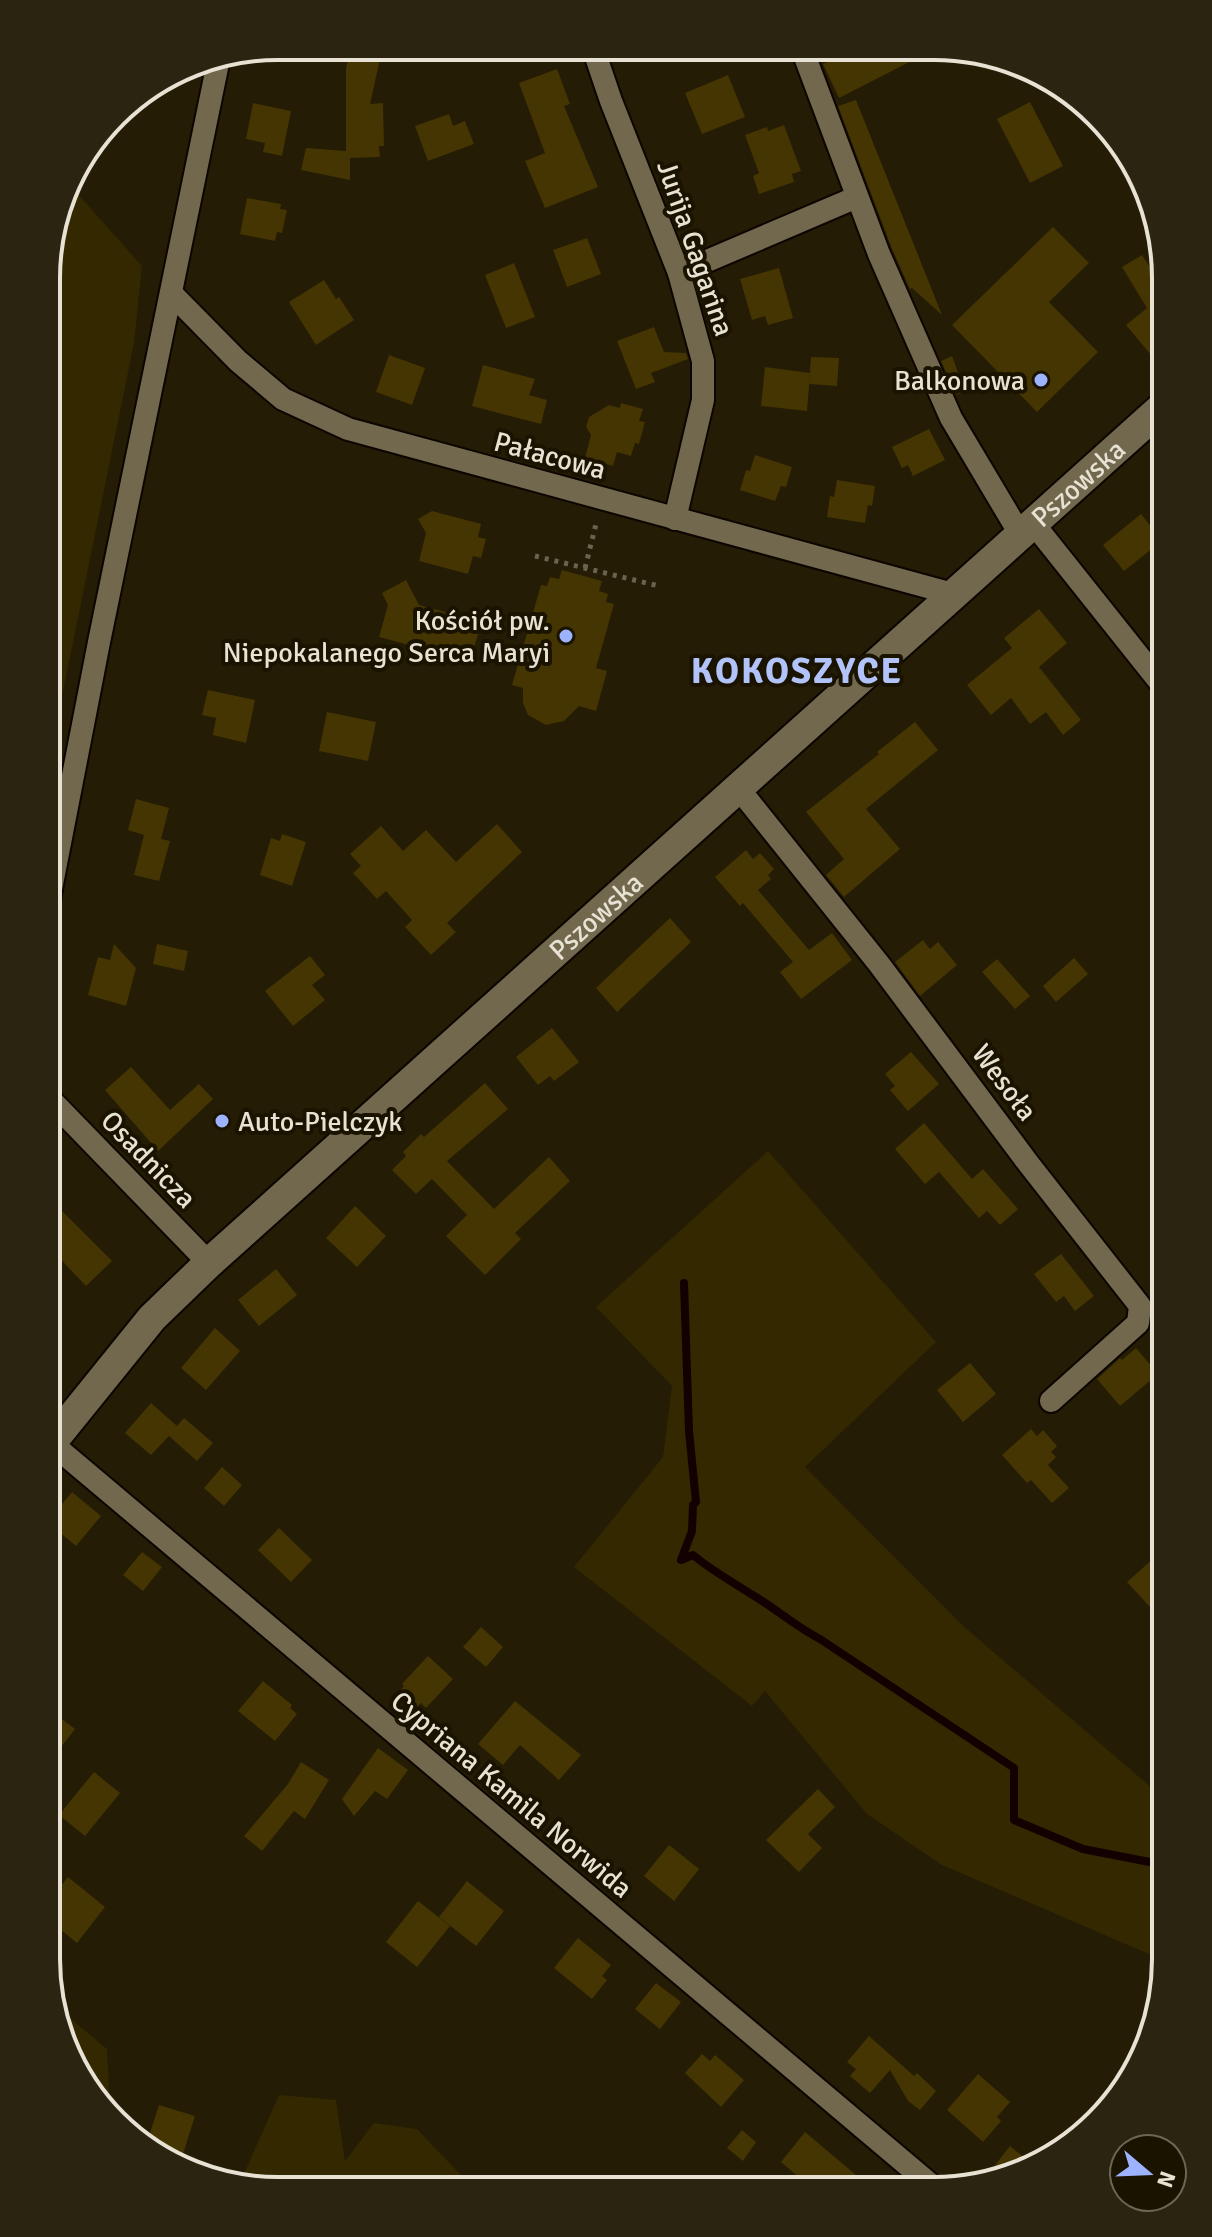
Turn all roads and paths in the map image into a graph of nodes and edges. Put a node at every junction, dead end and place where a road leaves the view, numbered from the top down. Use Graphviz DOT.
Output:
graph roads {
  1 [pos="597,60"];
  2 [pos="806,60"];
  3 [pos="217,69"];
  4 [pos="857,197"];
  5 [pos="679,273"];
  6 [pos="173,295"];
  7 [pos="1152,416"];
  8 [pos="601,500"];
  9 [pos="675,519"];
  10 [pos="1027,528"];
  11 [pos="535,556"];
  12 [pos="585,568"];
  13 [pos="659,586"];
  14 [pos="953,594"];
  15 [pos="1152,674"];
  16 [pos="739,789"];
  17 [pos="60,843"];
  18 [pos="60,1109"];
  19 [pos="209,1263"];
  20 [pos="1051,1401"];
  21 [pos="60,1430"];
  22 [pos="60,1455"];
  23 [pos="921,2177"];
  1 -- 5 [label="street, Jurija Gagarina"];
  2 -- 4 [label="street"];
  3 -- 6 [label="street"];
  4 -- 5 [label="street"];
  4 -- 10 [label="street"];
  5 -- 9 [label="street, Jurija Gagarina"];
  6 -- 8 [label="street, Pałacowa"];
  6 -- 17 [label="street"];
  7 -- 10 [label="main road, Pszowska"];
  8 -- 9 [label="street, Pałacowa"];
  8 -- 12 [label="path"];
  9 -- 14 [label="street, Pałacowa"];
  10 -- 14 [label="main road, Pszowska"];
  10 -- 15 [label="street"];
  11 -- 12 [label="path"];
  12 -- 13 [label="path"];
  14 -- 16 [label="main road, Pszowska"];
  16 -- 19 [label="main road, Pszowska"];
  16 -- 20 [label="street, Wesoła"];
  18 -- 19 [label="street, Osadnicza"];
  19 -- 21 [label="main road, Pszowska"];
  22 -- 23 [label="street, Cypriana Kamila Norwida"];
}
